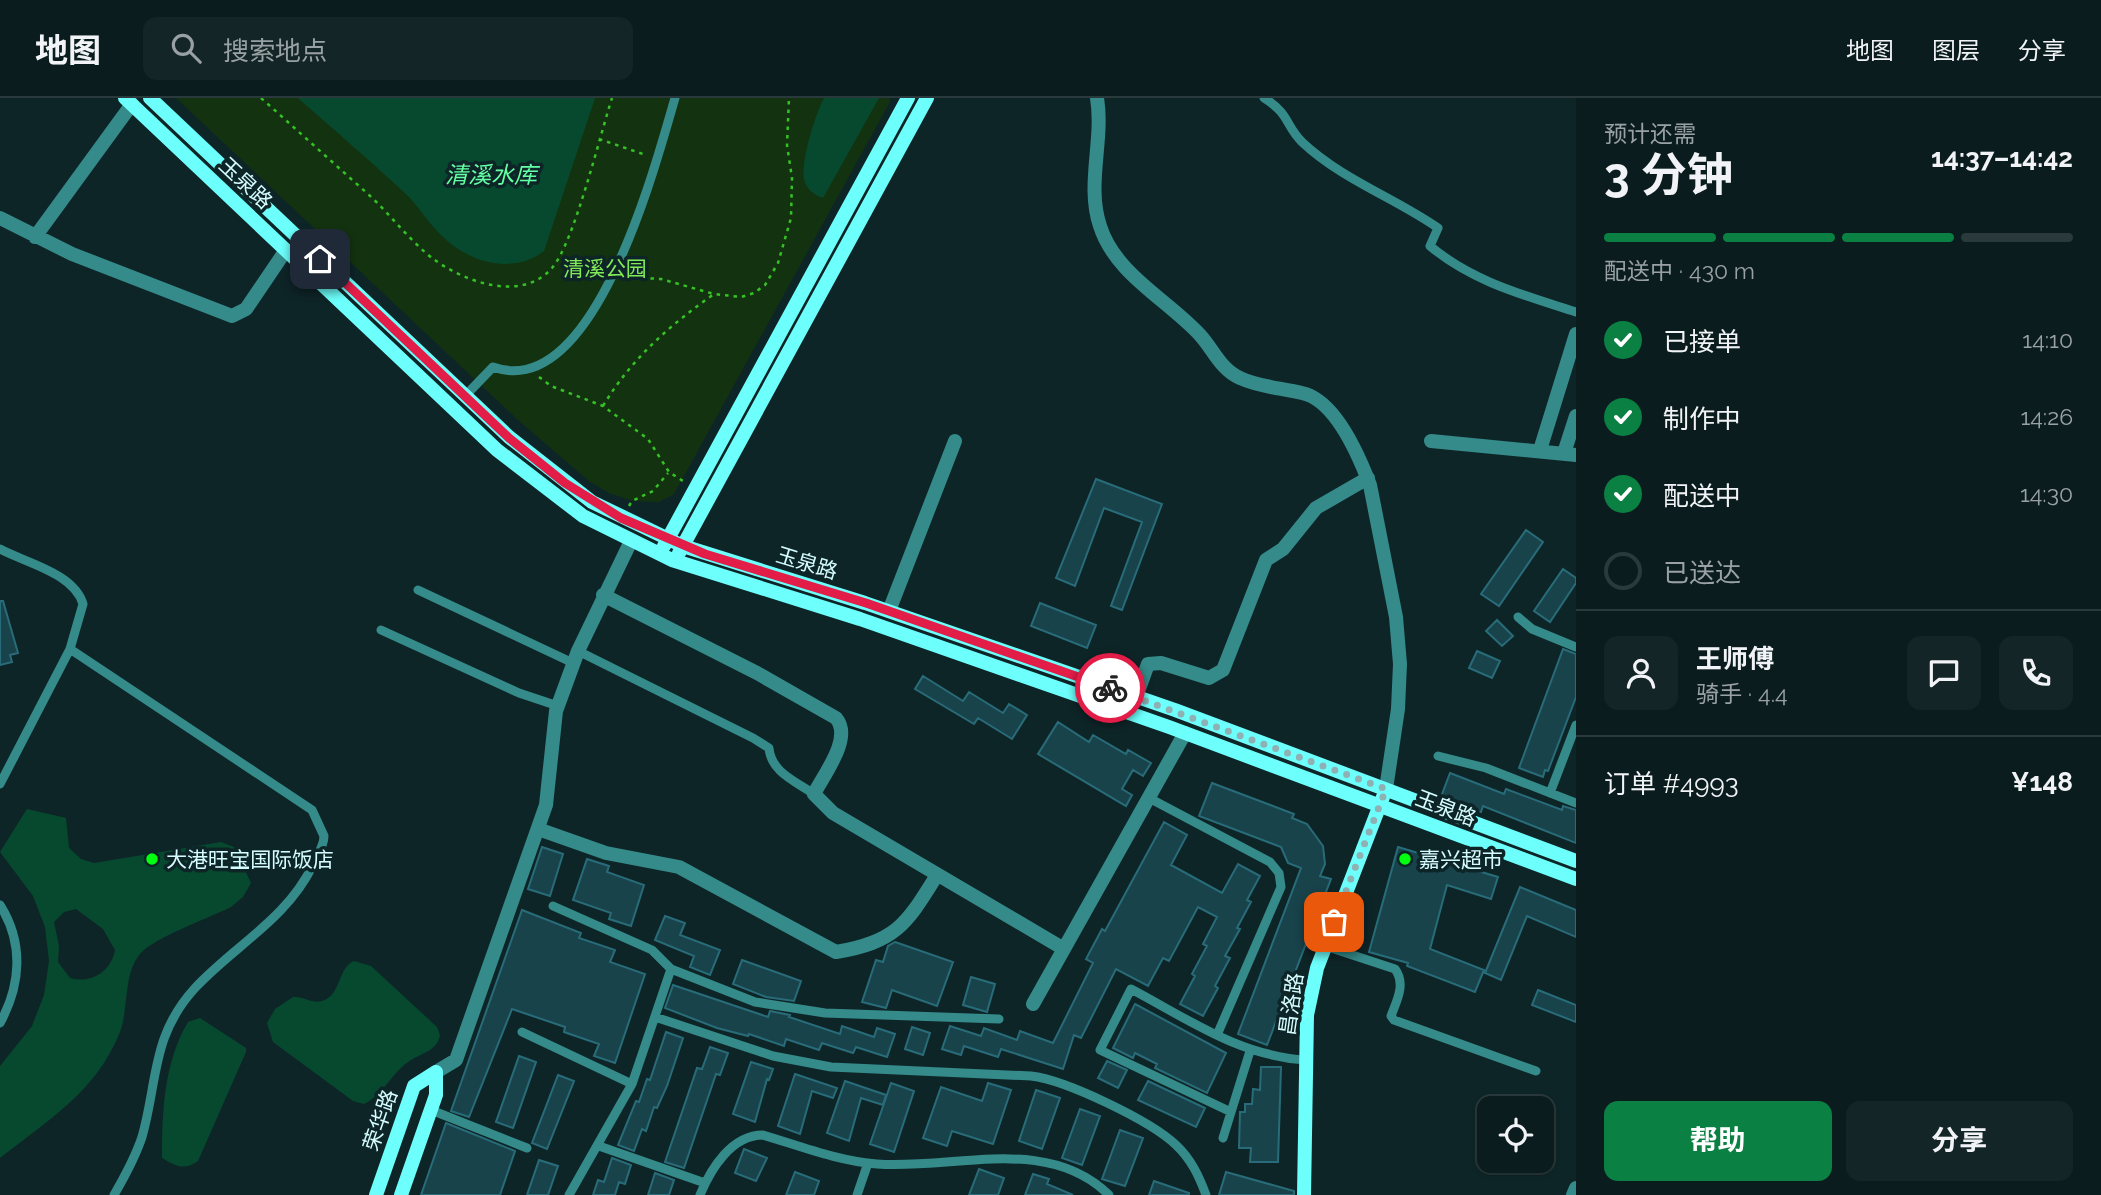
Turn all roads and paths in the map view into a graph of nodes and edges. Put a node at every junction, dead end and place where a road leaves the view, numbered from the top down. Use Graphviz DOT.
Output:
graph roads {
  1 [pos="150,98"];
  2 [pos="261,98"];
  3 [pos="612,98"];
  4 [pos="676,98"];
  5 [pos="789,98"];
  6 [pos="908,98"];
  7 [pos="927,98"];
  8 [pos="1097,98"];
  9 [pos="1264,98"];
  10 [pos="129,101"];
  11 [pos="599,139"];
  12 [pos="657,158"];
  13 [pos="0,218"];
  14 [pos="34,236"];
  15 [pos="286,250"];
  16 [pos="611,276"];
  17 [pos="715,294"];
  18 [pos="1576,312"];
  19 [pos="1576,334"];
  20 [pos="531,370"];
  21 [pos="465,396"];
  22 [pos="603,406"];
  23 [pos="1576,416"];
  24 [pos="954,441"];
  25 [pos="1431,441"];
  26 [pos="1539,450"];
  27 [pos="1570,454"];
  28 [pos="669,472"];
  29 [pos="1368,478"];
  30 [pos="695,489"];
  31 [pos="621,518"];
  32 [pos="667,539"];
  33 [pos="631,541"];
  34 [pos="683,546"];
  35 [pos="0,549"];
  36 [pos="659,554"];
  37 [pos="675,561"];
  38 [pos="418,590"];
  39 [pos="603,596"];
  40 [pos="889,611"];
  41 [pos="1518,617"];
  42 [pos="381,630"];
  43 [pos="1576,647"];
  44 [pos="70,649"];
  45 [pos="575,657"];
  46 [pos="1136,697"];
  47 [pos="558,706"];
  48 [pos="1576,724"];
  49 [pos="1185,733"];
  50 [pos="1438,756"];
  51 [pos="0,784"];
  52 [pos="1386,789"];
  53 [pos="1550,793"];
  54 [pos="814,794"];
  55 [pos="1149,798"];
  56 [pos="1576,803"];
  57 [pos="1380,806"];
  58 [pos="538,829"];
  59 [pos="1576,861"];
  60 [pos="937,875"];
  61 [pos="1576,879"];
  62 [pos="0,905"];
  63 [pos="553,906"];
  64 [pos="1325,946"];
  65 [pos="1064,949"];
  66 [pos="671,969"];
  67 [pos="1033,1004"];
  68 [pos="655,1017"];
  69 [pos="999,1019"];
  70 [pos="0,1023"];
  71 [pos="522,1032"];
  72 [pos="1217,1035"];
  73 [pos="1250,1051"];
  74 [pos="1306,1060"];
  75 [pos="1536,1071"];
  76 [pos="436,1072"];
  77 [pos="632,1084"];
  78 [pos="431,1110"];
  79 [pos="1231,1112"];
  80 [pos="1223,1138"];
  81 [pos="599,1146"];
  82 [pos="527,1148"];
  83 [pos="868,1163"];
  84 [pos="705,1183"];
  85 [pos="1576,1188"];
  86 [pos="114,1195"];
  87 [pos="376,1195"];
  88 [pos="401,1195"];
  89 [pos="569,1195"];
  90 [pos="700,1195"];
  91 [pos="856,1195"];
  92 [pos="1109,1195"];
  93 [pos="1206,1195"];
  94 [pos="1304,1195"];
  95 [pos="1573,1195"];
  1 -- 21 [label="main road, 玉泉路"];
  2 -- 11 [label="path"];
  3 -- 11 [label="path"];
  4 -- 12 [label="lane"];
  5 -- 17 [label="path"];
  6 -- 30 [label="main road"];
  7 -- 34 [label="main road"];
  8 -- 29 [label="street"];
  9 -- 18 [label="lane"];
  10 -- 14 [label="street"];
  10 -- 15 [label="main road, 玉泉路"];
  11 -- 12 [label="path"];
  12 -- 16 [label="lane"];
  13 -- 14 [label="street"];
  14 -- 15 [label="street"];
  15 -- 33 [label="main road, 玉泉路"];
  16 -- 17 [label="path"];
  16 -- 20 [label="lane"];
  17 -- 22 [label="path"];
  19 -- 26 [label="street"];
  20 -- 21 [label="lane"];
  20 -- 22 [label="path"];
  21 -- 31 [label="main road, 玉泉路"];
  22 -- 28 [label="path"];
  23 -- 27 [label="street"];
  24 -- 40 [label="street"];
  25 -- 26 [label="street"];
  26 -- 27 [label="street"];
  28 -- 30 [label="path"];
  28 -- 31 [label="path"];
  29 -- 46 [label="street"];
  29 -- 52 [label="street"];
  30 -- 32 [label="main road"];
  31 -- 32 [label="main road, 玉泉路"];
  32 -- 34 [label="main road, 玉泉路"];
  32 -- 36 [label="main road"];
  33 -- 36 [label="main road, 玉泉路"];
  33 -- 39 [label="street"];
  34 -- 37 [label="main road"];
  34 -- 40 [label="main road, 玉泉路"];
  35 -- 44 [label="lane"];
  36 -- 37 [label="main road, 玉泉路"];
  37 -- 49 [label="main road, 玉泉路"];
  38 -- 45 [label="lane"];
  39 -- 45 [label="street"];
  39 -- 54 [label="street"];
  40 -- 46 [label="main road, 玉泉路"];
  41 -- 43 [label="lane"];
  42 -- 47 [label="lane"];
  44 -- 51 [label="lane"];
  44 -- 86 [label="lane"];
  45 -- 47 [label="street"];
  45 -- 54 [label="lane"];
  46 -- 52 [label="main road, 玉泉路"];
  47 -- 58 [label="street"];
  48 -- 53 [label="lane"];
  49 -- 55 [label="street"];
  49 -- 57 [label="main road, 玉泉路"];
  50 -- 53 [label="lane"];
  52 -- 57 [label="main road, 昌洛路"];
  52 -- 59 [label="main road, 玉泉路"];
  53 -- 56 [label="lane"];
  54 -- 60 [label="street"];
  55 -- 65 [label="street"];
  55 -- 72 [label="lane"];
  57 -- 61 [label="main road, 玉泉路"];
  57 -- 64 [label="main road, 昌洛路"];
  58 -- 60 [label="street"];
  58 -- 76 [label="street"];
  60 -- 65 [label="street"];
  62 -- 70 [label="lane"];
  63 -- 66 [label="lane"];
  64 -- 74 [label="main road, 昌洛路"];
  64 -- 75 [label="lane"];
  65 -- 67 [label="street"];
  66 -- 68 [label="lane"];
  66 -- 69 [label="lane"];
  68 -- 77 [label="lane"];
  68 -- 93 [label="lane"];
  71 -- 77 [label="lane"];
  72 -- 73 [label="lane"];
  72 -- 79 [label="lane"];
  73 -- 74 [label="lane"];
  73 -- 79 [label="lane"];
  74 -- 94 [label="main road, 昌洛路"];
  76 -- 78 [label="main road"];
  76 -- 87 [label="main road, 荣华路"];
  77 -- 81 [label="lane"];
  78 -- 82 [label="lane"];
  78 -- 88 [label="main road"];
  79 -- 80 [label="lane"];
  81 -- 84 [label="lane"];
  81 -- 89 [label="lane"];
  83 -- 84 [label="lane"];
  83 -- 91 [label="lane"];
  83 -- 92 [label="lane"];
  84 -- 90 [label="lane"];
  85 -- 95 [label="street"];
}
